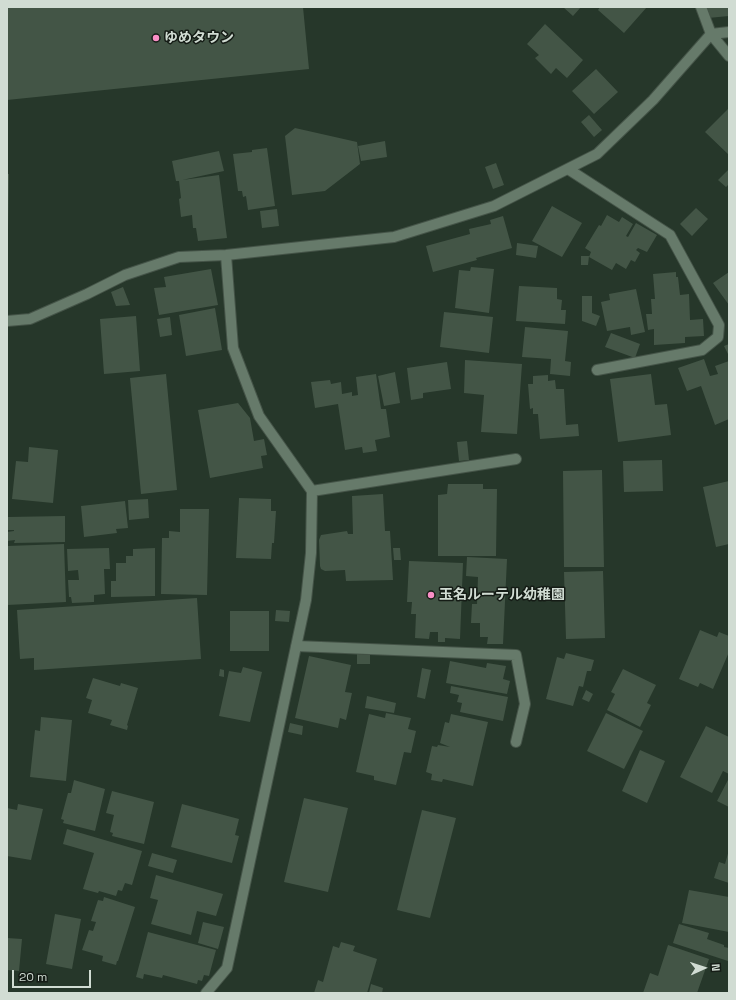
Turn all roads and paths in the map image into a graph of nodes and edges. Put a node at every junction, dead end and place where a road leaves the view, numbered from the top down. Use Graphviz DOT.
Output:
graph roads {
  1 [pos="701,7"];
  2 [pos="729,32"];
  3 [pos="711,34"];
  4 [pos="729,56"];
  5 [pos="568,169"];
  6 [pos="226,255"];
  7 [pos="7,322"];
  8 [pos="597,370"];
  9 [pos="516,459"];
  10 [pos="312,491"];
  11 [pos="296,646"];
  12 [pos="516,742"];
  13 [pos="206,993"];
  1 -- 3 [label="street"];
  2 -- 3 [label="street"];
  3 -- 4 [label="street"];
  3 -- 5 [label="street"];
  5 -- 6 [label="street"];
  5 -- 8 [label="street"];
  6 -- 7 [label="street"];
  6 -- 10 [label="street"];
  9 -- 10 [label="street"];
  10 -- 11 [label="street"];
  11 -- 12 [label="street"];
  11 -- 13 [label="street"];
}
